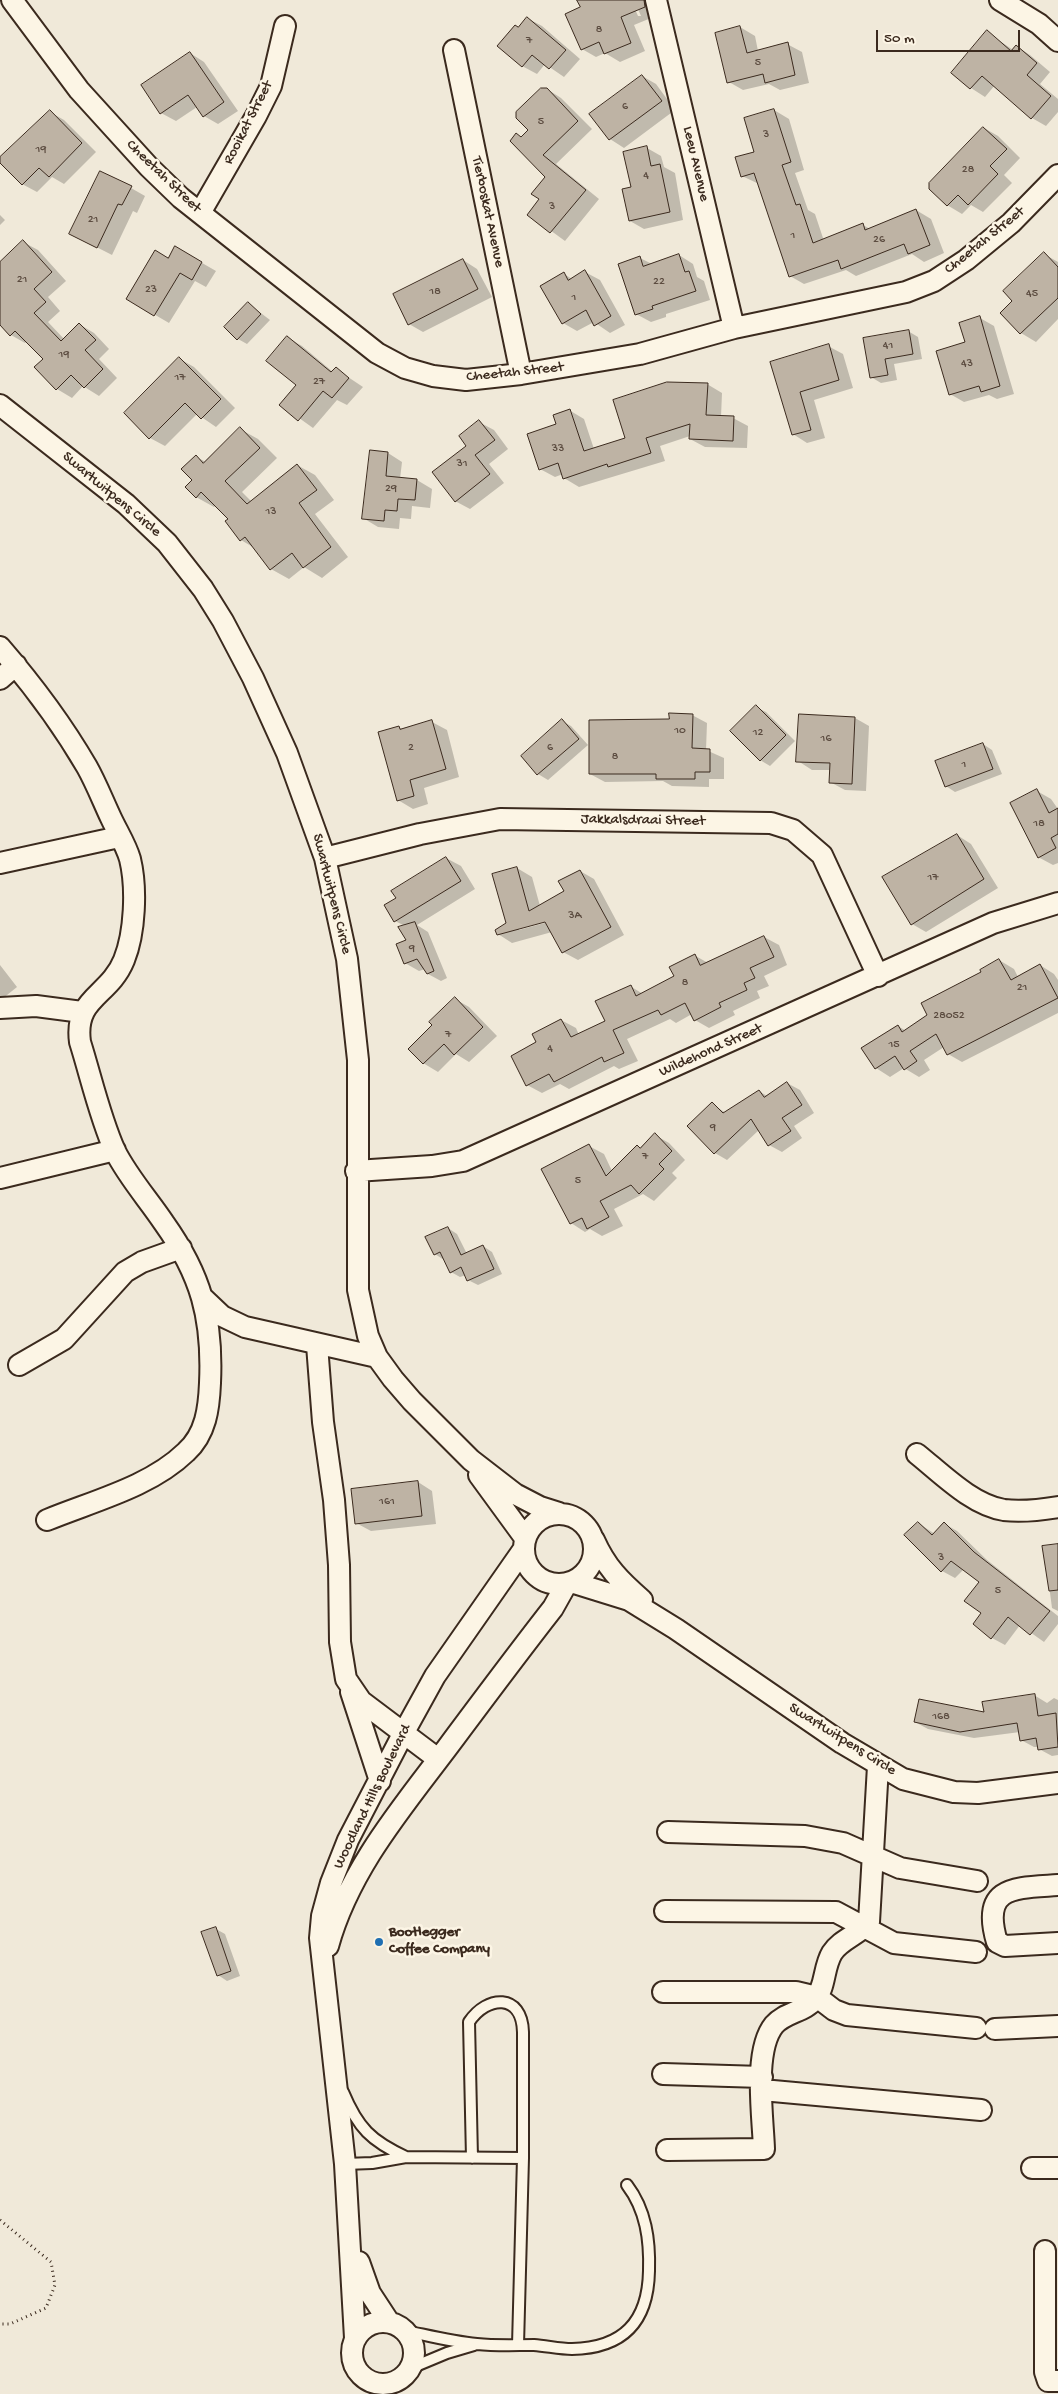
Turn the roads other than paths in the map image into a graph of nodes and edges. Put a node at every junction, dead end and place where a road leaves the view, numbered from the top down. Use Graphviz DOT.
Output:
graph roads {
  1 [pos="12,0"];
  2 [pos="656,0"];
  3 [pos="1000,0"];
  4 [pos="285,26"];
  5 [pos="1058,41"];
  6 [pos="454,50"];
  7 [pos="1058,175"];
  8 [pos="200,213"];
  9 [pos="734,328"];
  10 [pos="521,374"];
  11 [pos="0,405"];
  12 [pos="0,647"];
  13 [pos="16,665"];
  14 [pos="0,679"];
  15 [pos="119,836"];
  16 [pos="325,858"];
  17 [pos="0,864"];
  18 [pos="1058,903"];
  19 [pos="878,976"];
  20 [pos="0,1008"];
  21 [pos="82,1012"];
  22 [pos="115,1150"];
  23 [pos="356,1171"];
  24 [pos="0,1178"];
  25 [pos="181,1248"];
  26 [pos="203,1298"];
  27 [pos="317,1345"];
  28 [pos="377,1357"];
  29 [pos="19,1365"];
  30 [pos="917,1454"];
  31 [pos="471,1460"];
  32 [pos="1058,1507"];
  33 [pos="558,1513"];
  34 [pos="47,1520"];
  35 [pos="593,1538"];
  36 [pos="524,1544"];
  37 [pos="569,1582"];
  38 [pos="676,1629"];
  39 [pos="346,1679"];
  40 [pos="403,1734"];
  41 [pos="438,1759"];
  42 [pos="878,1766"];
  43 [pos="380,1780"];
  44 [pos="1058,1783"];
  45 [pos="668,1832"];
  46 [pos="873,1857"];
  47 [pos="978,1881"];
  48 [pos="1058,1885"];
  49 [pos="665,1911"];
  50 [pos="865,1927"];
  51 [pos="1058,1943"];
  52 [pos="976,1952"];
  53 [pos="323,1964"];
  54 [pos="662,1992"];
  55 [pos="817,1997"];
  56 [pos="1058,2026"];
  57 [pos="334,2070"];
  58 [pos="663,2074"];
  59 [pos="762,2083"];
  60 [pos="981,2110"];
  61 [pos="667,2150"];
  62 [pos="406,2157"];
  63 [pos="472,2158"];
  64 [pos="523,2158"];
  65 [pos="345,2164"];
  66 [pos="1032,2168"];
  67 [pos="1058,2168"];
  68 [pos="627,2185"];
  69 [pos="351,2234"];
  70 [pos="1046,2251"];
  71 [pos="398,2327"];
  72 [pos="355,2338"];
  73 [pos="478,2344"];
  74 [pos="518,2345"];
  75 [pos="404,2380"];
  76 [pos="1058,2381"];
  77 [pos="362,2385"];
  1 -- 8 [label="street, Cheetah Street"];
  2 -- 9 [label="street, Leeu Avenue"];
  3 -- 5 [label="street"];
  4 -- 8 [label="street, Rooikat Street"];
  6 -- 10 [label="street, Tierboskat Avenue"];
  7 -- 9 [label="street, Cheetah Street"];
  8 -- 10 [label="street, Cheetah Street"];
  9 -- 10 [label="street, Cheetah Street"];
  11 -- 16 [label="street, Swartwitpens Circle"];
  12 -- 13 [label="street"];
  13 -- 14 [label="street"];
  13 -- 15 [label="street"];
  15 -- 17 [label="street"];
  15 -- 21 [label="street"];
  16 -- 19 [label="street, Jakkalsdraai Street"];
  16 -- 23 [label="street, Swartwitpens Circle"];
  18 -- 19 [label="street, Wildehond Street"];
  19 -- 23 [label="street, Wildehond Street"];
  20 -- 21 [label="street"];
  21 -- 22 [label="street"];
  22 -- 24 [label="street"];
  22 -- 25 [label="street"];
  23 -- 28 [label="street, Swartwitpens Circle"];
  25 -- 26 [label="street"];
  25 -- 29 [label="street"];
  26 -- 27 [label="street"];
  26 -- 34 [label="street"];
  27 -- 28 [label="street"];
  27 -- 39 [label="street"];
  28 -- 31 [label="street, Swartwitpens Circle"];
  30 -- 32 [label="street"];
  31 -- 33 [label="street, Swartwitpens Circle"];
  31 -- 36 [label="street, Swartwitpens Circle"];
  33 -- 35 [label="street"];
  33 -- 36 [label="street"];
  35 -- 37 [label="street"];
  35 -- 38 [label="street, Swartwitpens Circle"];
  36 -- 37 [label="street"];
  36 -- 40 [label="street, Woodland Hills Boulevard"];
  37 -- 38 [label="street, Swartwitpens Circle"];
  37 -- 41 [label="street, Woodland Hills Boulevard"];
  38 -- 42 [label="street, Swartwitpens Circle"];
  39 -- 40 [label="street"];
  39 -- 43 [label="street"];
  40 -- 41 [label="street"];
  40 -- 43 [label="street, Woodland Hills Boulevard"];
  41 -- 53 [label="street, Woodland Hills Boulevard"];
  42 -- 44 [label="street, Swartwitpens Circle"];
  42 -- 46 [label="street"];
  43 -- 53 [label="street, Woodland Hills Boulevard"];
  45 -- 46 [label="street"];
  46 -- 47 [label="street"];
  46 -- 50 [label="street"];
  48 -- 51 [label="street"];
  49 -- 50 [label="street"];
  50 -- 52 [label="street"];
  50 -- 55 [label="street"];
  53 -- 57 [label="street, Woodland Hills Boulevard"];
  54 -- 55 [label="street"];
  55 -- 56 [label="street"];
  55 -- 59 [label="street"];
  57 -- 62 [label="lane"];
  57 -- 65 [label="street, Woodland Hills Boulevard"];
  58 -- 59 [label="street"];
  59 -- 60 [label="street"];
  59 -- 61 [label="street"];
  62 -- 63 [label="lane"];
  62 -- 65 [label="lane"];
  63 -- 64 [label="lane"];
  63 -- 64 [label="lane"];
  64 -- 74 [label="lane"];
  65 -- 69 [label="street, Woodland Hills Boulevard"];
  66 -- 67 [label="street"];
  68 -- 74 [label="lane"];
  69 -- 71 [label="street, Woodland Hills Boulevard"];
  69 -- 72 [label="street, Woodland Hills Boulevard"];
  70 -- 76 [label="street"];
  71 -- 72 [label="street"];
  71 -- 73 [label="lane"];
  71 -- 75 [label="street"];
  72 -- 77 [label="street"];
  73 -- 74 [label="lane"];
  73 -- 75 [label="lane"];
  75 -- 77 [label="street"];
}
